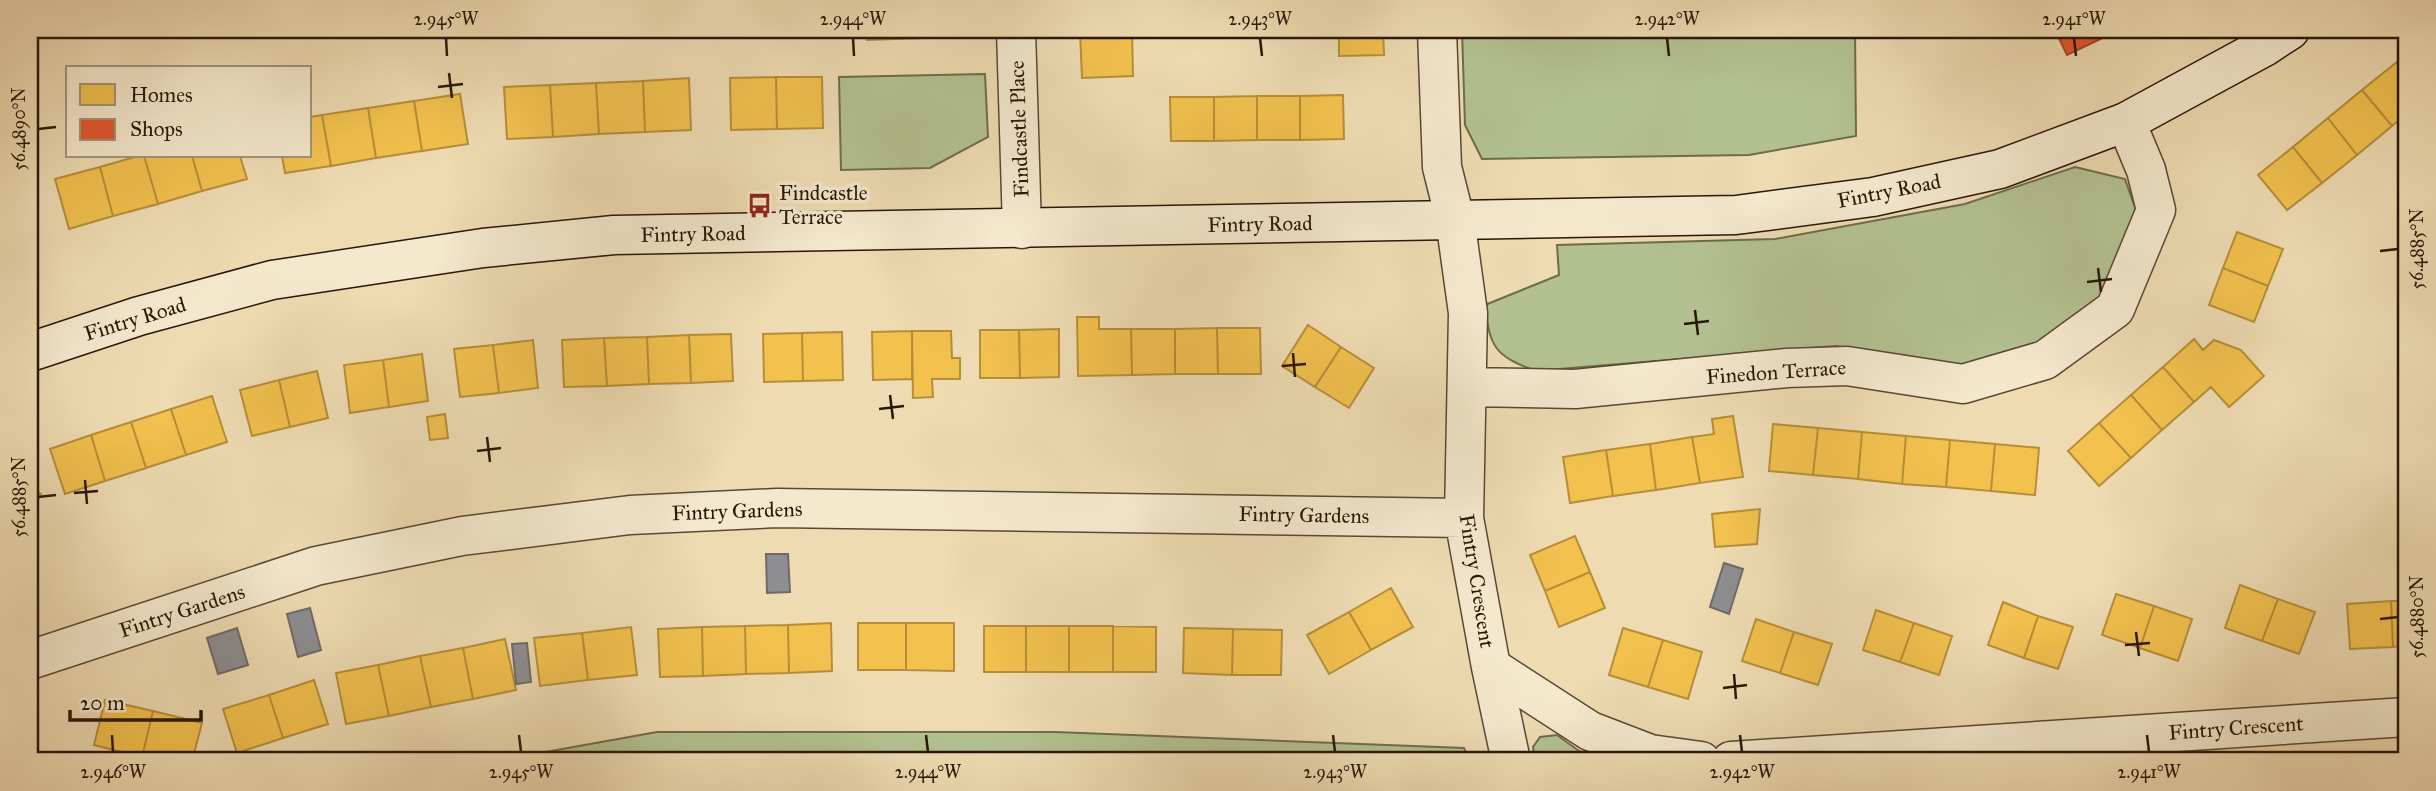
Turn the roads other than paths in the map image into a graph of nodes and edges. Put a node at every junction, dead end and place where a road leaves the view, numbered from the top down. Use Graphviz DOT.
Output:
graph roads {
  1 [pos="1016,30"];
  2 [pos="1437,30"];
  3 [pos="2290,30"];
  4 [pos="2126,122"];
  5 [pos="1455,219"];
  6 [pos="1022,229"];
  7 [pos="30,352"];
  8 [pos="1466,387"];
  9 [pos="1464,518"];
  10 [pos="30,660"];
  11 [pos="1491,667"];
  12 [pos="2406,716"];
  13 [pos="1511,761"];
  14 [pos="1701,761"];
  15 [pos="1731,761"];
  1 -- 6 [label="street, Findcastle Place"];
  2 -- 5 [label="street"];
  3 -- 4 [label="street, Fintry Road"];
  4 -- 5 [label="street, Fintry Road"];
  4 -- 8 [label="street, Finedon Terrace"];
  5 -- 6 [label="street, Fintry Road"];
  5 -- 8 [label="street, Fintry Crescent"];
  6 -- 7 [label="street, Fintry Road"];
  8 -- 9 [label="street, Fintry Crescent"];
  9 -- 10 [label="street, Fintry Gardens"];
  9 -- 11 [label="street, Fintry Crescent"];
  11 -- 13 [label="street"];
  11 -- 14 [label="street, Fintry Crescent"];
  12 -- 15 [label="street, Fintry Crescent"];
}
